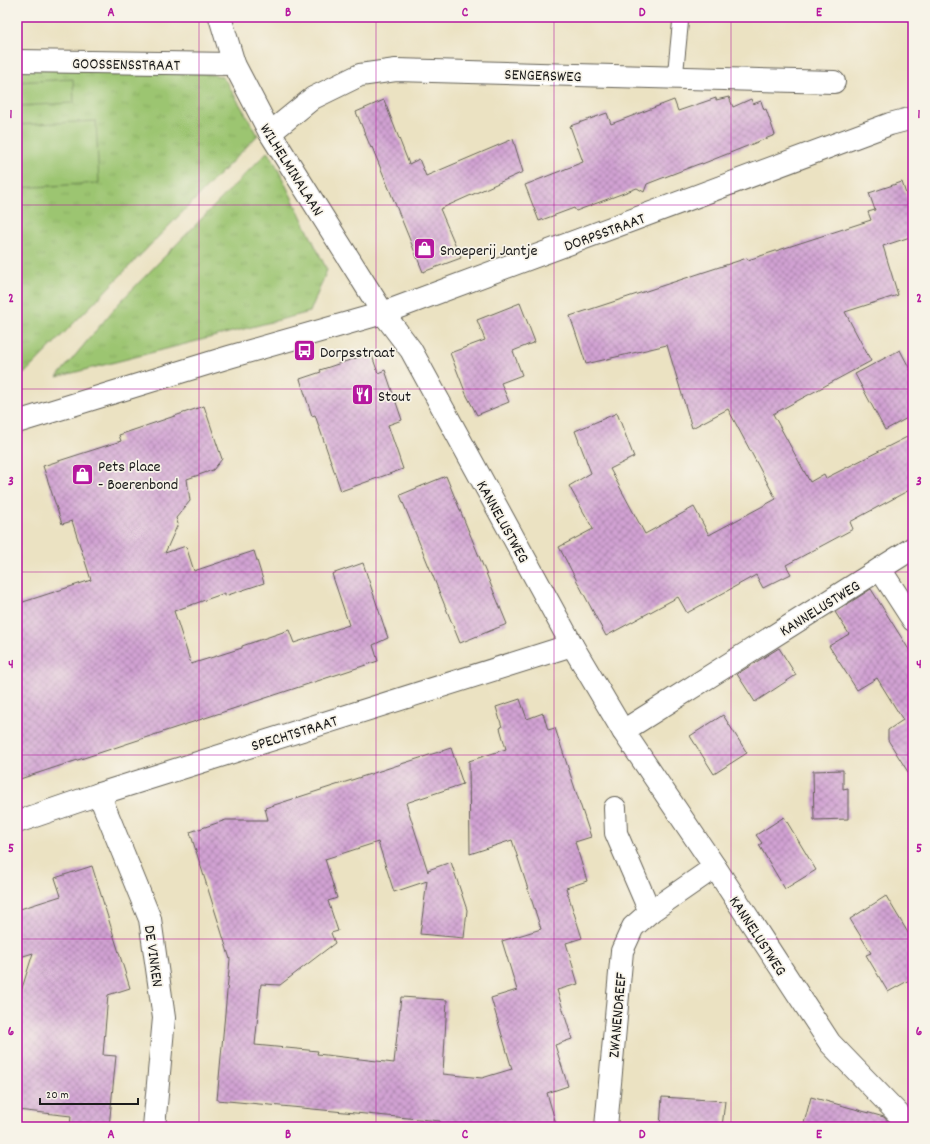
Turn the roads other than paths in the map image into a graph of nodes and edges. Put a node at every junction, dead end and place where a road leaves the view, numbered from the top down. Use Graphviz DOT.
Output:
graph roads {
  1 [pos="220,17"];
  2 [pos="681,17"];
  3 [pos="17,61"];
  4 [pos="234,64"];
  5 [pos="675,78"];
  6 [pos="834,82"];
  7 [pos="913,118"];
  8 [pos="270,133"];
  9 [pos="383,313"];
  10 [pos="17,422"];
  11 [pos="913,548"];
  12 [pos="880,569"];
  13 [pos="913,620"];
  14 [pos="572,645"];
  15 [pos="623,731"];
  16 [pos="99,794"];
  17 [pos="615,808"];
  18 [pos="17,822"];
  19 [pos="715,867"];
  20 [pos="650,912"];
  21 [pos="155,1127"];
  22 [pos="606,1127"];
  23 [pos="911,1127"];
  1 -- 4 [label="street, WILHELMINALAAN"];
  2 -- 5 [label="lane"];
  3 -- 4 [label="street, GOOSSENSSTRAAT"];
  4 -- 8 [label="street, WILHELMINALAAN"];
  5 -- 6 [label="street, SENGERSWEG"];
  5 -- 8 [label="street, SENGERSWEG"];
  7 -- 9 [label="street, DORPSSTRAAT"];
  8 -- 9 [label="street, WILHELMINALAAN"];
  9 -- 10 [label="street, DORPSSTRAAT"];
  9 -- 14 [label="street, KANNELUSTWEG"];
  11 -- 12 [label="street, KANNELUSTWEG"];
  12 -- 13 [label="street"];
  12 -- 15 [label="street, KANNELUSTWEG"];
  14 -- 15 [label="street, KANNELUSTWEG"];
  14 -- 16 [label="street, SPECHTSTRAAT"];
  15 -- 19 [label="street, KANNELUSTWEG"];
  16 -- 18 [label="street, SPECHTSTRAAT"];
  16 -- 21 [label="street, DE VINKEN"];
  17 -- 20 [label="street"];
  19 -- 20 [label="street, ZWANENDREEF"];
  19 -- 23 [label="street, KANNELUSTWEG"];
  20 -- 22 [label="street, ZWANENDREEF"];
}
